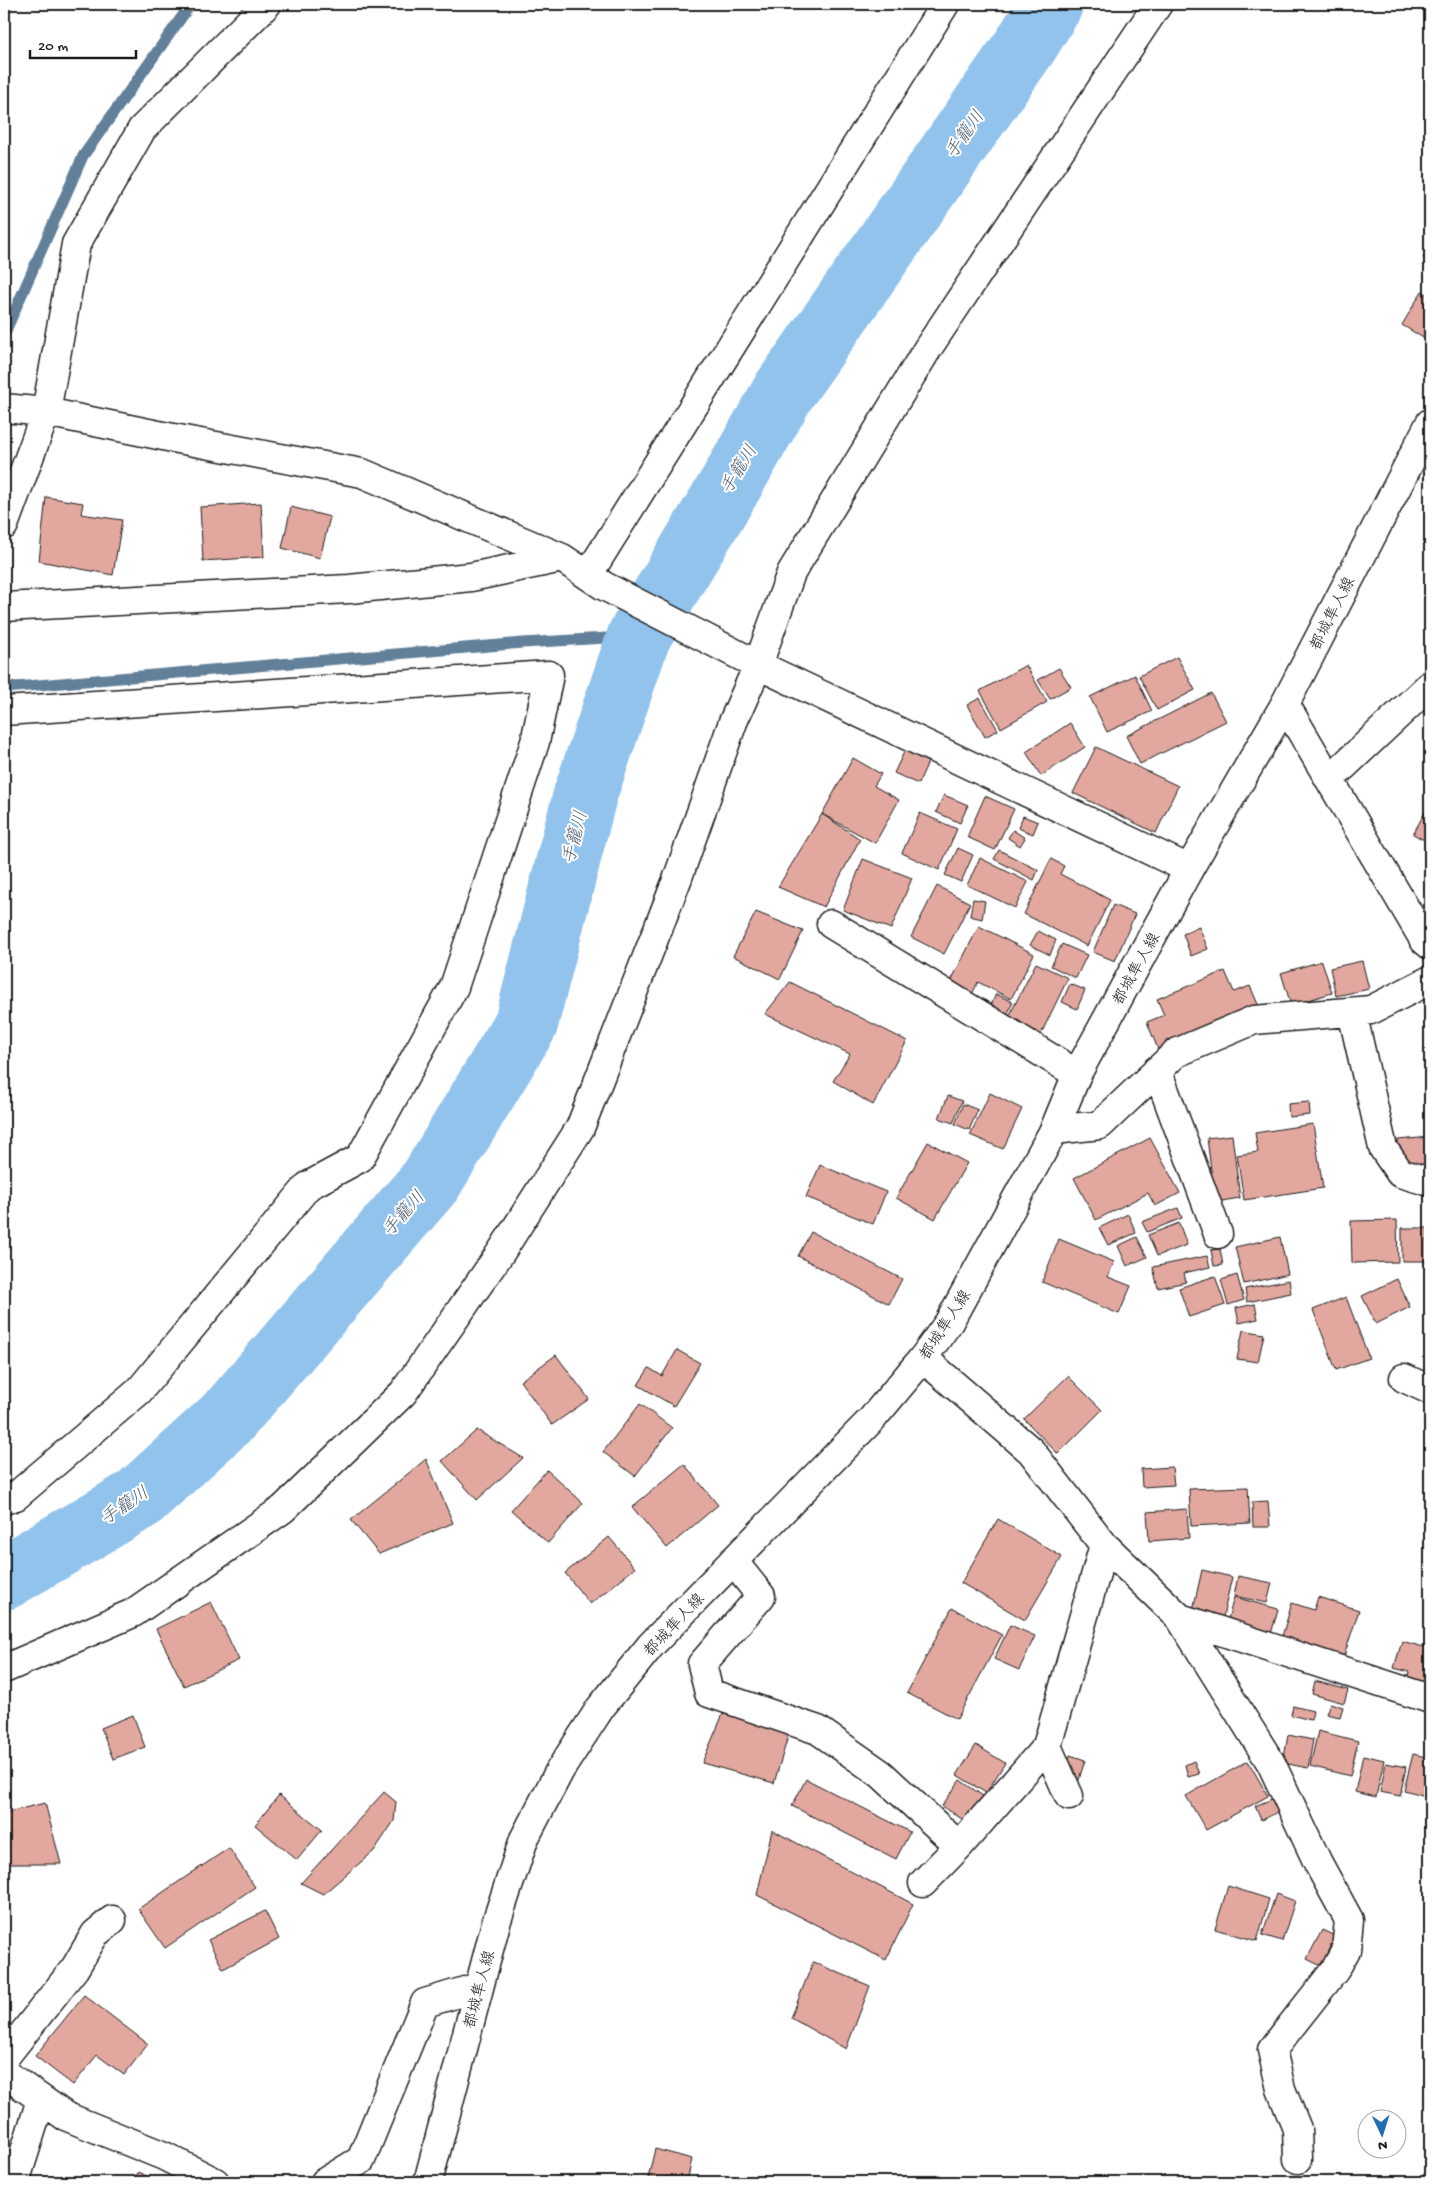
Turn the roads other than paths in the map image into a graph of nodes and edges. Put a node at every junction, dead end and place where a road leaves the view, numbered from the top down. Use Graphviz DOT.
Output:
graph roads {
  1 [pos="267,4"];
  2 [pos="945,4"];
  3 [pos="1158,4"];
  4 [pos="4,408"];
  5 [pos="46,412"];
  6 [pos="1430,423"];
  7 [pos="4,525"];
  8 [pos="562,558"];
  9 [pos="596,580"];
  10 [pos="4,607"];
  11 [pos="758,665"];
  12 [pos="1430,685"];
  13 [pos="1285,704"];
  14 [pos="4,710"];
  15 [pos="1330,780"];
  16 [pos="1189,869"];
  17 [pos="831,924"];
  18 [pos="1430,945"];
  19 [pos="1430,980"];
  20 [pos="1352,1012"];
  21 [pos="1157,1070"];
  22 [pos="1077,1074"];
  23 [pos="1054,1130"];
  24 [pos="1430,1182"];
  25 [pos="1218,1234"];
  26 [pos="923,1358"];
  27 [pos="1404,1378"];
  28 [pos="1430,1390"];
  29 [pos="4,1500"];
  30 [pos="1104,1545"];
  31 [pos="733,1561"];
  32 [pos="1180,1618"];
  33 [pos="4,1669"];
  34 [pos="1430,1699"];
  35 [pos="1047,1746"];
  36 [pos="1069,1796"];
  37 [pos="959,1846"];
  38 [pos="923,1883"];
  39 [pos="112,1920"];
  40 [pos="478,1987"];
  41 [pos="4,2058"];
  42 [pos="4,2073"];
  43 [pos="41,2100"];
  44 [pos="1298,2159"];
  45 [pos="15,2182"];
  46 [pos="215,2182"];
  47 [pos="325,2182"];
  48 [pos="428,2182"];
  1 -- 5 [label="street"];
  2 -- 9 [label="street"];
  3 -- 11 [label="street"];
  4 -- 5 [label="street"];
  5 -- 7 [label="street"];
  5 -- 8 [label="street"];
  6 -- 13 [label="street, 都城隼人線"];
  8 -- 9 [label="street"];
  8 -- 10 [label="street"];
  9 -- 11 [label="street"];
  11 -- 16 [label="street"];
  11 -- 33 [label="street"];
  12 -- 15 [label="street"];
  13 -- 15 [label="street"];
  13 -- 16 [label="street, 都城隼人線"];
  14 -- 29 [label="street"];
  15 -- 18 [label="street"];
  16 -- 22 [label="street, 都城隼人線"];
  17 -- 22 [label="street"];
  19 -- 20 [label="street"];
  20 -- 21 [label="street"];
  20 -- 24 [label="street"];
  21 -- 23 [label="street"];
  21 -- 25 [label="street"];
  22 -- 23 [label="street, 都城隼人線"];
  23 -- 26 [label="street, 都城隼人線"];
  26 -- 30 [label="street"];
  26 -- 31 [label="street, 都城隼人線"];
  27 -- 28 [label="street"];
  30 -- 32 [label="street"];
  30 -- 35 [label="street"];
  31 -- 37 [label="street"];
  31 -- 40 [label="street, 都城隼人線"];
  32 -- 34 [label="street"];
  32 -- 44 [label="street"];
  35 -- 36 [label="street"];
  35 -- 37 [label="street"];
  37 -- 38 [label="street"];
  39 -- 41 [label="street"];
  40 -- 47 [label="street"];
  40 -- 48 [label="street, 都城隼人線"];
  42 -- 43 [label="street"];
  43 -- 45 [label="street"];
  43 -- 46 [label="street"];
}
